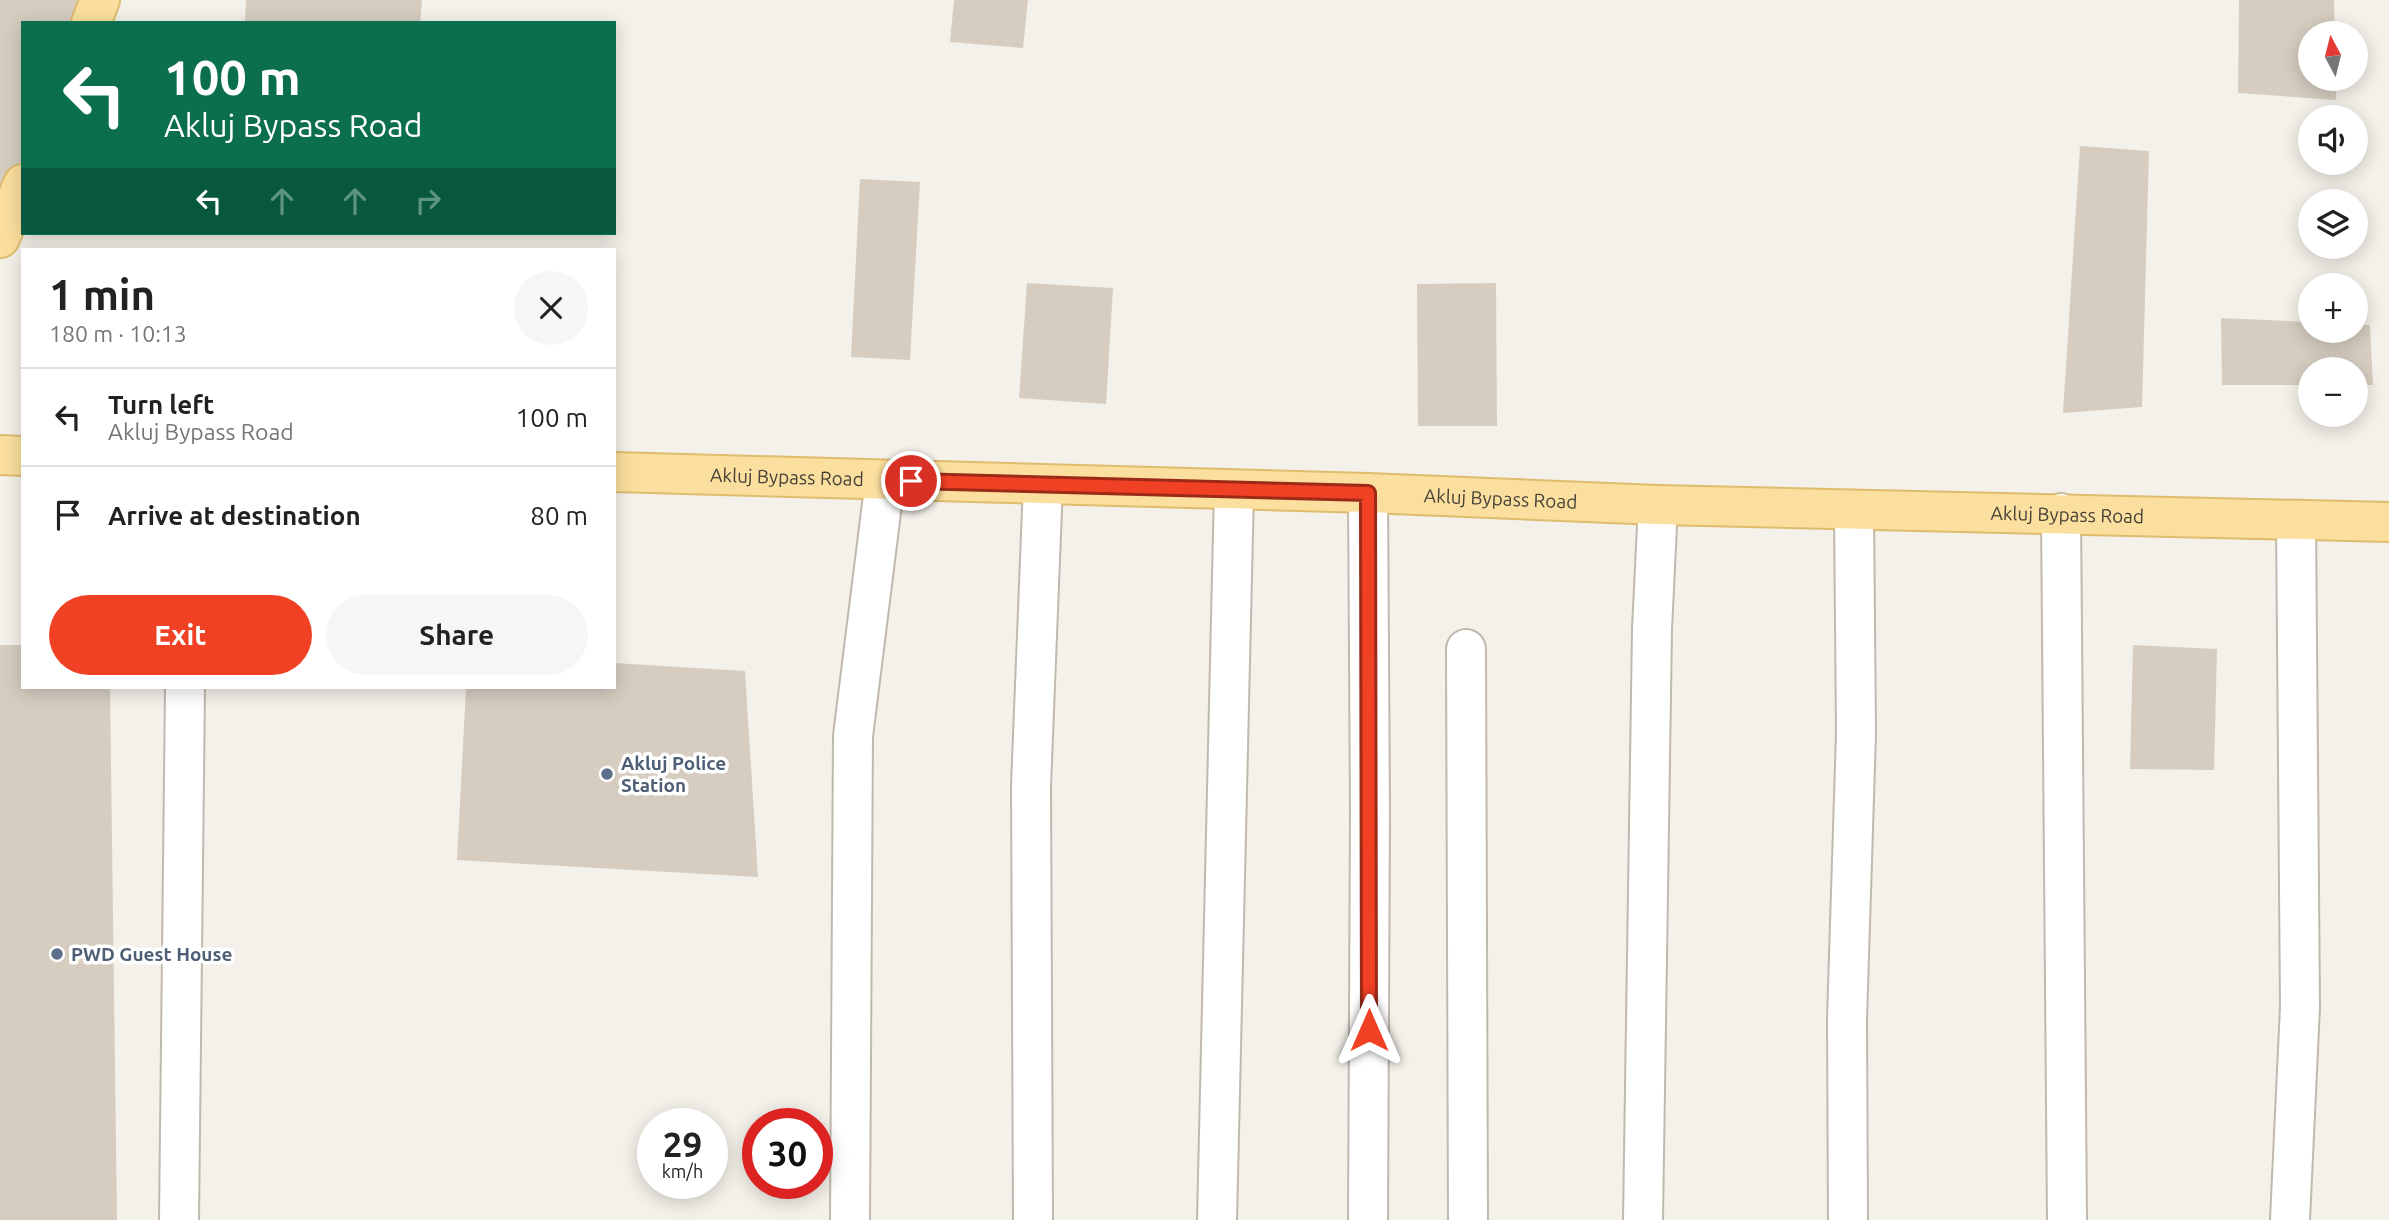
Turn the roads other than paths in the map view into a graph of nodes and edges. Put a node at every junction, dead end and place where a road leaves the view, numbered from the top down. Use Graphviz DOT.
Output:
graph roads {
  1 [pos="100,0"];
  2 [pos="92,21"];
  3 [pos="21,189"];
  4 [pos="0,238"];
  5 [pos="0,455"];
  6 [pos="21,456"];
  7 [pos="616,472"];
  8 [pos="885,480"];
  9 [pos="1043,484"];
  10 [pos="1234,490"];
  11 [pos="1368,493"];
  12 [pos="1658,505"];
  13 [pos="1854,510"];
  14 [pos="2061,513"];
  15 [pos="2296,520"];
  16 [pos="2389,522"];
  17 [pos="1466,649"];
  18 [pos="185,689"];
  19 [pos="179,1220"];
  20 [pos="850,1220"];
  21 [pos="1033,1220"];
  22 [pos="1217,1220"];
  23 [pos="1368,1220"];
  24 [pos="1468,1220"];
  25 [pos="1643,1220"];
  26 [pos="1848,1220"];
  27 [pos="2067,1220"];
  28 [pos="2290,1220"];
  1 -- 2 [label="main road"];
  3 -- 4 [label="main road"];
  5 -- 6 [label="main road"];
  7 -- 8 [label="main road, Akluj Bypass Road"];
  8 -- 9 [label="main road, Akluj Bypass Road"];
  8 -- 20 [label="street"];
  9 -- 10 [label="main road, Akluj Bypass Road"];
  9 -- 21 [label="street"];
  10 -- 11 [label="main road, Akluj Bypass Road"];
  10 -- 22 [label="street"];
  11 -- 12 [label="main road, Akluj Bypass Road"];
  11 -- 23 [label="street"];
  12 -- 13 [label="main road, Akluj Bypass Road"];
  12 -- 25 [label="street"];
  13 -- 14 [label="main road, Akluj Bypass Road"];
  13 -- 26 [label="street"];
  14 -- 15 [label="main road, Akluj Bypass Road"];
  14 -- 27 [label="street"];
  15 -- 16 [label="main road, Akluj Bypass Road"];
  15 -- 28 [label="street"];
  17 -- 24 [label="street"];
  18 -- 19 [label="street"];
}
